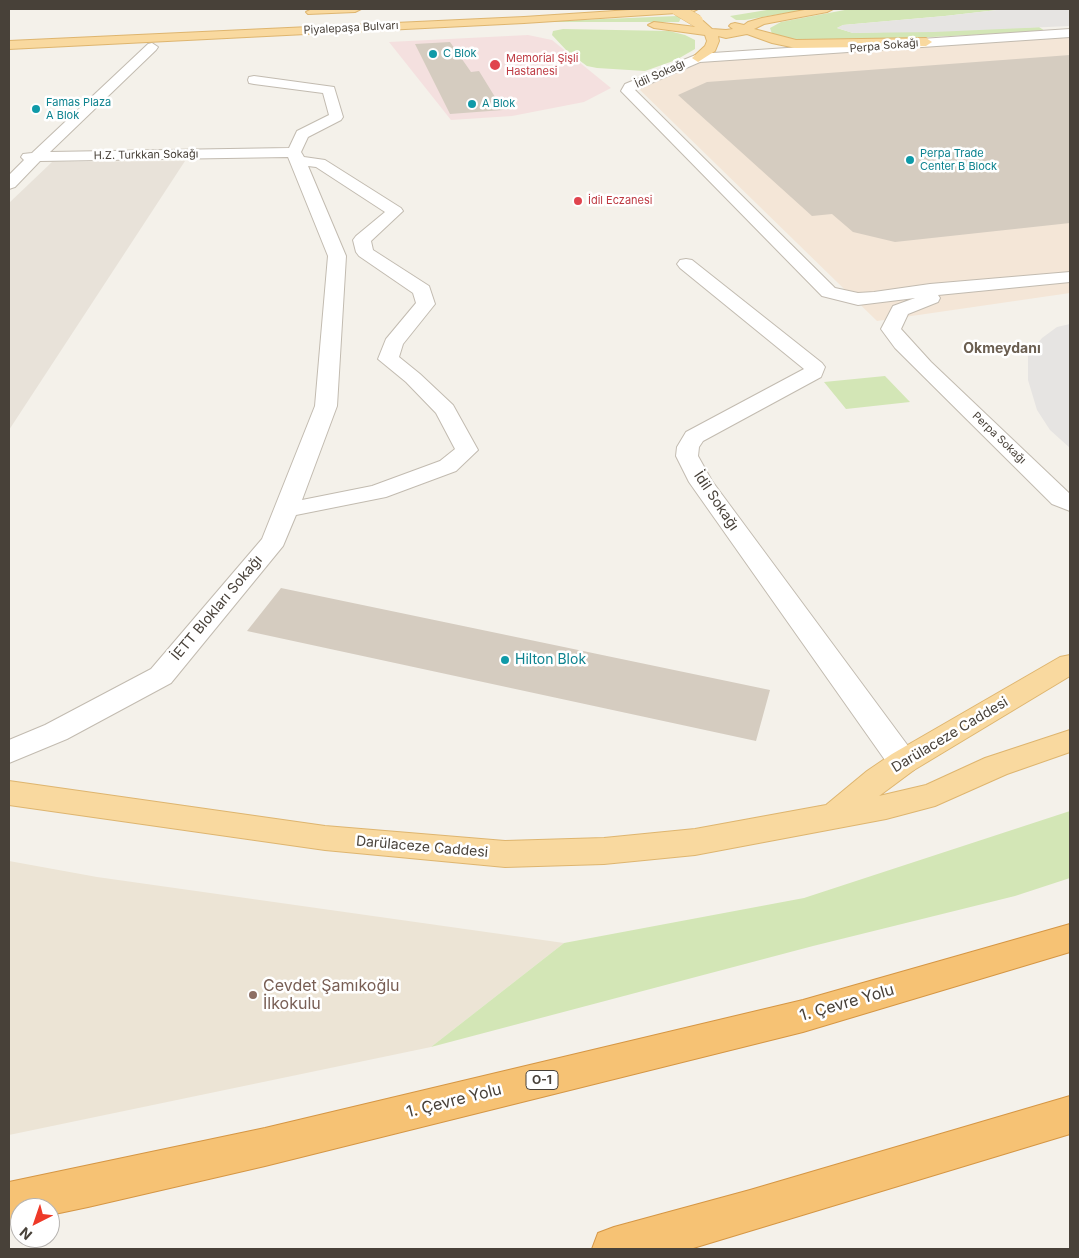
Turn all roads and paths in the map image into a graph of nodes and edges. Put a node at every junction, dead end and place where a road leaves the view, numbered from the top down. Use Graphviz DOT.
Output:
graph roads {
  1 [pos="336,9"];
  2 [pos="355,9"];
  3 [pos="539,9"];
  4 [pos="677,9"];
  5 [pos="692,9"];
  6 [pos="827,9"];
  7 [pos="726,23"];
  8 [pos="167,25"];
  9 [pos="148,28"];
  10 [pos="747,30"];
  11 [pos="290,32"];
  12 [pos="1070,33"];
  13 [pos="711,34"];
  14 [pos="9,35"];
  15 [pos="926,42"];
  16 [pos="9,45"];
  17 [pos="152,47"];
  18 [pos="698,58"];
  19 [pos="254,80"];
  20 [pos="36,157"];
  21 [pos="296,157"];
  22 [pos="18,158"];
  23 [pos="9,184"];
  24 [pos="686,264"];
  25 [pos="1070,277"];
  26 [pos="968,287"];
  27 [pos="1070,504"];
  28 [pos="286,510"];
  29 [pos="1070,664"];
  30 [pos="1070,741"];
  31 [pos="1070,749"];
  32 [pos="9,752"];
  33 [pos="1033,753"];
  34 [pos="903,762"];
  35 [pos="9,793"];
  36 [pos="935,794"];
  37 [pos="835,815"];
  38 [pos="1070,938"];
  39 [pos="1070,1115"];
  40 [pos="9,1203"];
  41 [pos="614,1249"];
  1 -- 2 [label="main road"];
  3 -- 9 [label="main road, Piyalepaşa Bulvarı"];
  4 -- 13 [label="main road, bridge"];
  5 -- 11 [label="main road, Piyalepaşa Bulvarı"];
  6 -- 10 [label="main road"];
  7 -- 10 [label="main road"];
  8 -- 9 [label="main road"];
  9 -- 14 [label="main road, Piyalepaşa Bulvarı"];
  10 -- 13 [label="main road"];
  10 -- 15 [label="main road"];
  11 -- 13 [label="main road"];
  11 -- 16 [label="main road, Piyalepaşa Bulvarı"];
  12 -- 15 [label="street, Perpa Sokağı"];
  13 -- 18 [label="main road"];
  15 -- 18 [label="street, Perpa Sokağı"];
  17 -- 20 [label="street"];
  18 -- 26 [label="street, İdil Sokağı"];
  19 -- 21 [label="street"];
  20 -- 21 [label="street, H.Z. Turkkan Sokağı"];
  20 -- 22 [label="street, H.Z. Turkkan Sokağı"];
  20 -- 23 [label="street"];
  21 -- 28 [label="street, İETT Blokları Sokağı"];
  21 -- 28 [label="street"];
  24 -- 34 [label="street, İdil Sokağı"];
  25 -- 26 [label="street"];
  26 -- 27 [label="street, Perpa Sokağı"];
  28 -- 32 [label="street, İETT Blokları Sokağı"];
  29 -- 34 [label="main road, Darülaceze Caddesi"];
  30 -- 33 [label="main road, Darülaceze Caddesi"];
  31 -- 33 [label="main road"];
  33 -- 36 [label="main road, Darülaceze Caddesi"];
  34 -- 36 [label="main road"];
  34 -- 37 [label="main road, Darülaceze Caddesi"];
  35 -- 37 [label="main road, Darülaceze Caddesi"];
  36 -- 37 [label="main road, Darülaceze Caddesi"];
  38 -- 40 [label="highway, 1. Çevre Yolu / O-1"];
  39 -- 41 [label="highway"];
}
